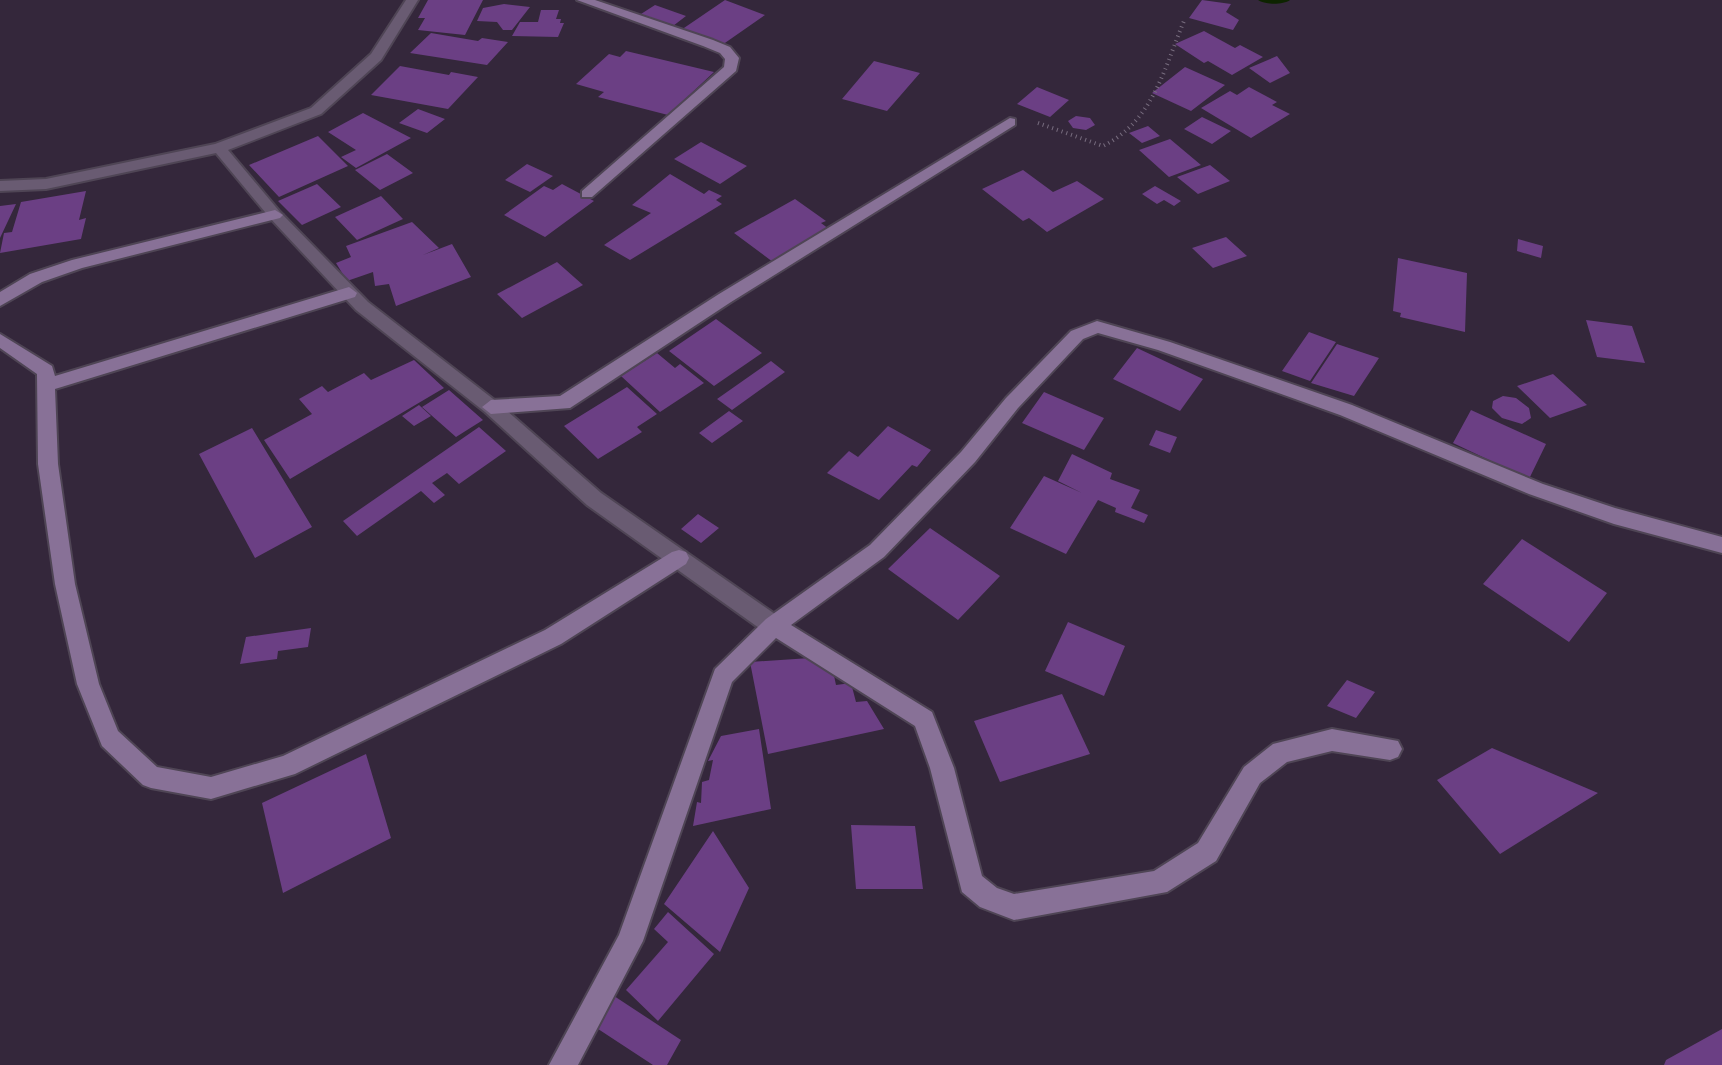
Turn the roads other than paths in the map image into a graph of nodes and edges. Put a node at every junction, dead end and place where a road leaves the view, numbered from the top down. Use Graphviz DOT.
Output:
graph roads {
  1 [pos="412,0"];
  2 [pos="583,0"];
  3 [pos="1010,122"];
  4 [pos="219,148"];
  5 [pos="0,186"];
  6 [pos="587,194"];
  7 [pos="275,215"];
  8 [pos="349,293"];
  9 [pos="0,300"];
  10 [pos="0,340"];
  11 [pos="46,385"];
  12 [pos="491,407"];
  13 [pos="1722,545"];
  14 [pos="679,558"];
  15 [pos="774,626"];
  16 [pos="1390,749"];
  17 [pos="563,1065"];
  1 -- 4 [label="street"];
  2 -- 6 [label="street"];
  3 -- 12 [label="street"];
  4 -- 5 [label="street"];
  4 -- 7 [label="street"];
  7 -- 8 [label="street"];
  7 -- 9 [label="street"];
  8 -- 11 [label="street"];
  8 -- 12 [label="street"];
  10 -- 11 [label="street"];
  11 -- 14 [label="street"];
  12 -- 14 [label="street"];
  13 -- 15 [label="street"];
  14 -- 15 [label="street"];
  15 -- 16 [label="street"];
  15 -- 17 [label="street"];
}
